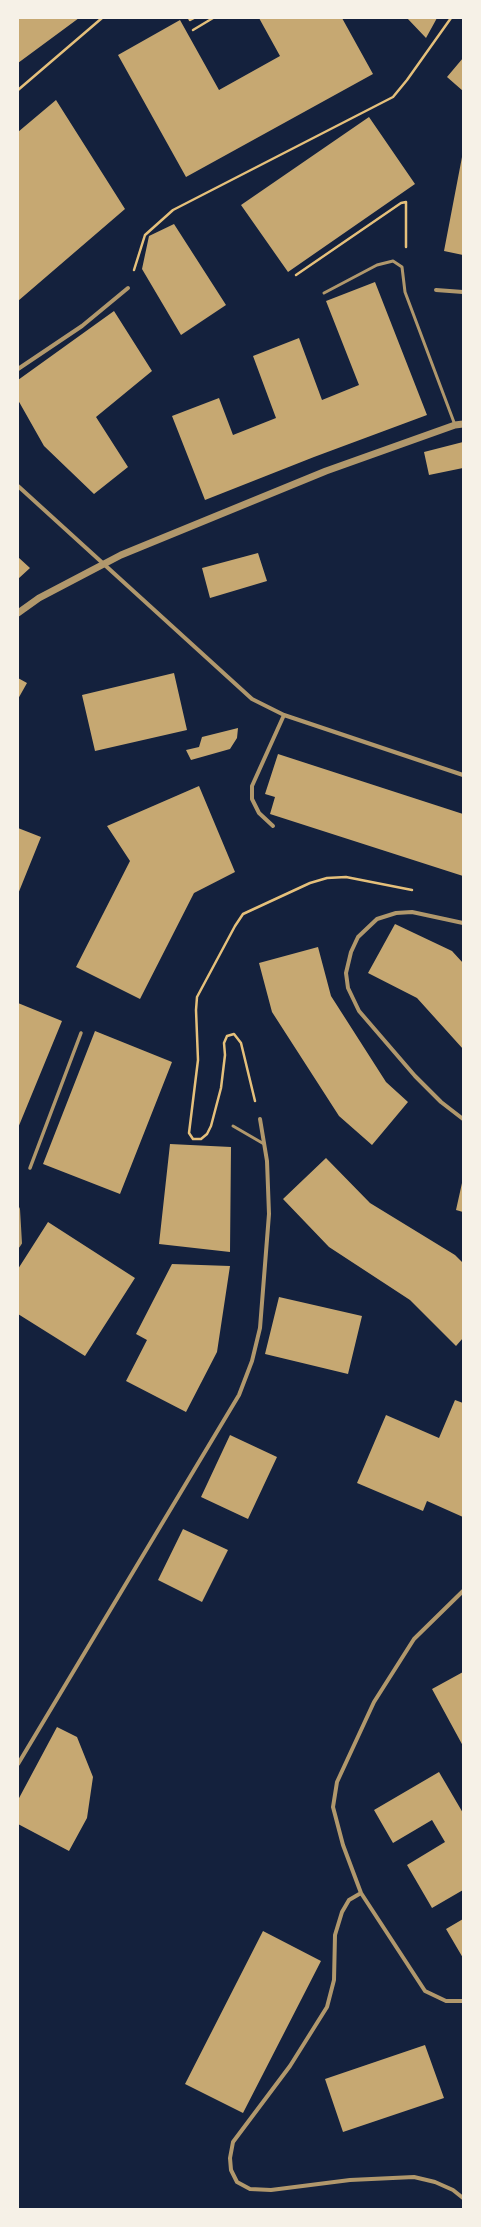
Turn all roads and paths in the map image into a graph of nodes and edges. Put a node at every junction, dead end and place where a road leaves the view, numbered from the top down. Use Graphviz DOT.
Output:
graph roads {
  1 [pos="102,18"];
  2 [pos="189,18"];
  3 [pos="194,18"];
  4 [pos="213,18"];
  5 [pos="451,18"];
  6 [pos="193,30"];
  7 [pos="18,90"];
  8 [pos="402,267"];
  9 [pos="296,275"];
  10 [pos="128,288"];
  11 [pos="436,290"];
  12 [pos="463,292"];
  13 [pos="324,293"];
  14 [pos="18,369"];
  15 [pos="463,424"];
  16 [pos="455,425"];
  17 [pos="18,486"];
  18 [pos="18,612"];
  19 [pos="284,715"];
  20 [pos="463,775"];
  21 [pos="274,826"];
  22 [pos="416,891"];
  23 [pos="463,923"];
  24 [pos="81,1033"];
  25 [pos="260,1119"];
  26 [pos="463,1119"];
  27 [pos="233,1126"];
  28 [pos="264,1144"];
  29 [pos="30,1168"];
  30 [pos="18,1209"];
  31 [pos="18,1246"];
  32 [pos="463,1591"];
  33 [pos="18,1764"];
  34 [pos="361,1893"];
  35 [pos="463,2001"];
  36 [pos="463,2198"];
  1 -- 7 [label="path"];
  2 -- 3 [label="path"];
  4 -- 6 [label="path"];
  5 -- 10 [label="path"];
  8 -- 9 [label="path"];
  8 -- 13 [label="lane"];
  8 -- 16 [label="lane"];
  10 -- 14 [label="street"];
  11 -- 12 [label="street"];
  15 -- 16 [label="street"];
  16 -- 18 [label="street"];
  17 -- 19 [label="street"];
  19 -- 20 [label="street"];
  19 -- 21 [label="street"];
  22 -- 25 [label="path"];
  23 -- 26 [label="street"];
  24 -- 29 [label="street"];
  25 -- 28 [label="street"];
  27 -- 28 [label="lane"];
  28 -- 33 [label="street"];
  30 -- 31 [label="street"];
  32 -- 34 [label="street"];
  34 -- 35 [label="street"];
  34 -- 36 [label="street"];
}
